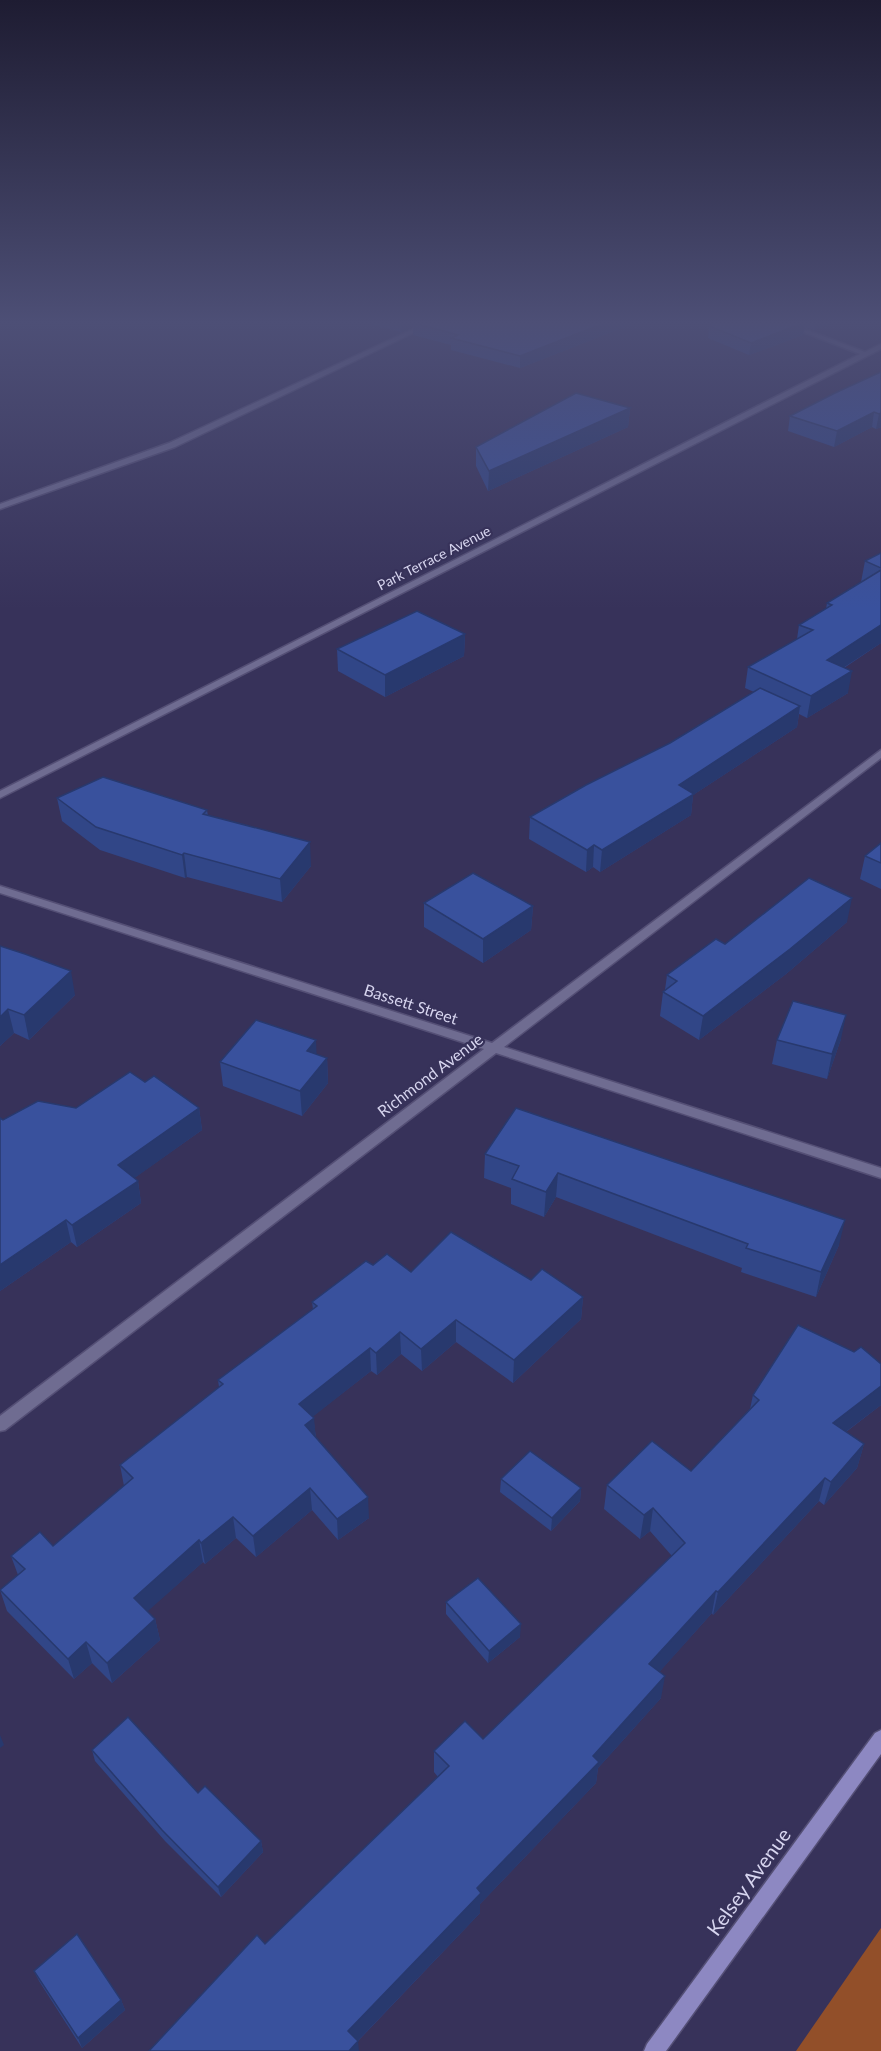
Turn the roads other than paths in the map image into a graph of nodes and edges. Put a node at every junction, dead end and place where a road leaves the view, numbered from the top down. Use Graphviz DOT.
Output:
graph roads {
  1 [pos="230,418"];
  2 [pos="740,418"];
  3 [pos="0,507"];
  4 [pos="881,753"];
  5 [pos="0,795"];
  6 [pos="0,890"];
  7 [pos="493,1048"];
  8 [pos="881,1173"];
  9 [pos="0,1425"];
  10 [pos="881,1739"];
  11 [pos="654,2051"];
  1 -- 3 [label="street"];
  2 -- 5 [label="street, Park Terrace Avenue"];
  4 -- 7 [label="street, Richmond Avenue"];
  6 -- 7 [label="street, Bassett Street"];
  7 -- 8 [label="street, Bassett Street"];
  7 -- 9 [label="street, Richmond Avenue"];
  10 -- 11 [label="street, Kelsey Avenue"];
}
